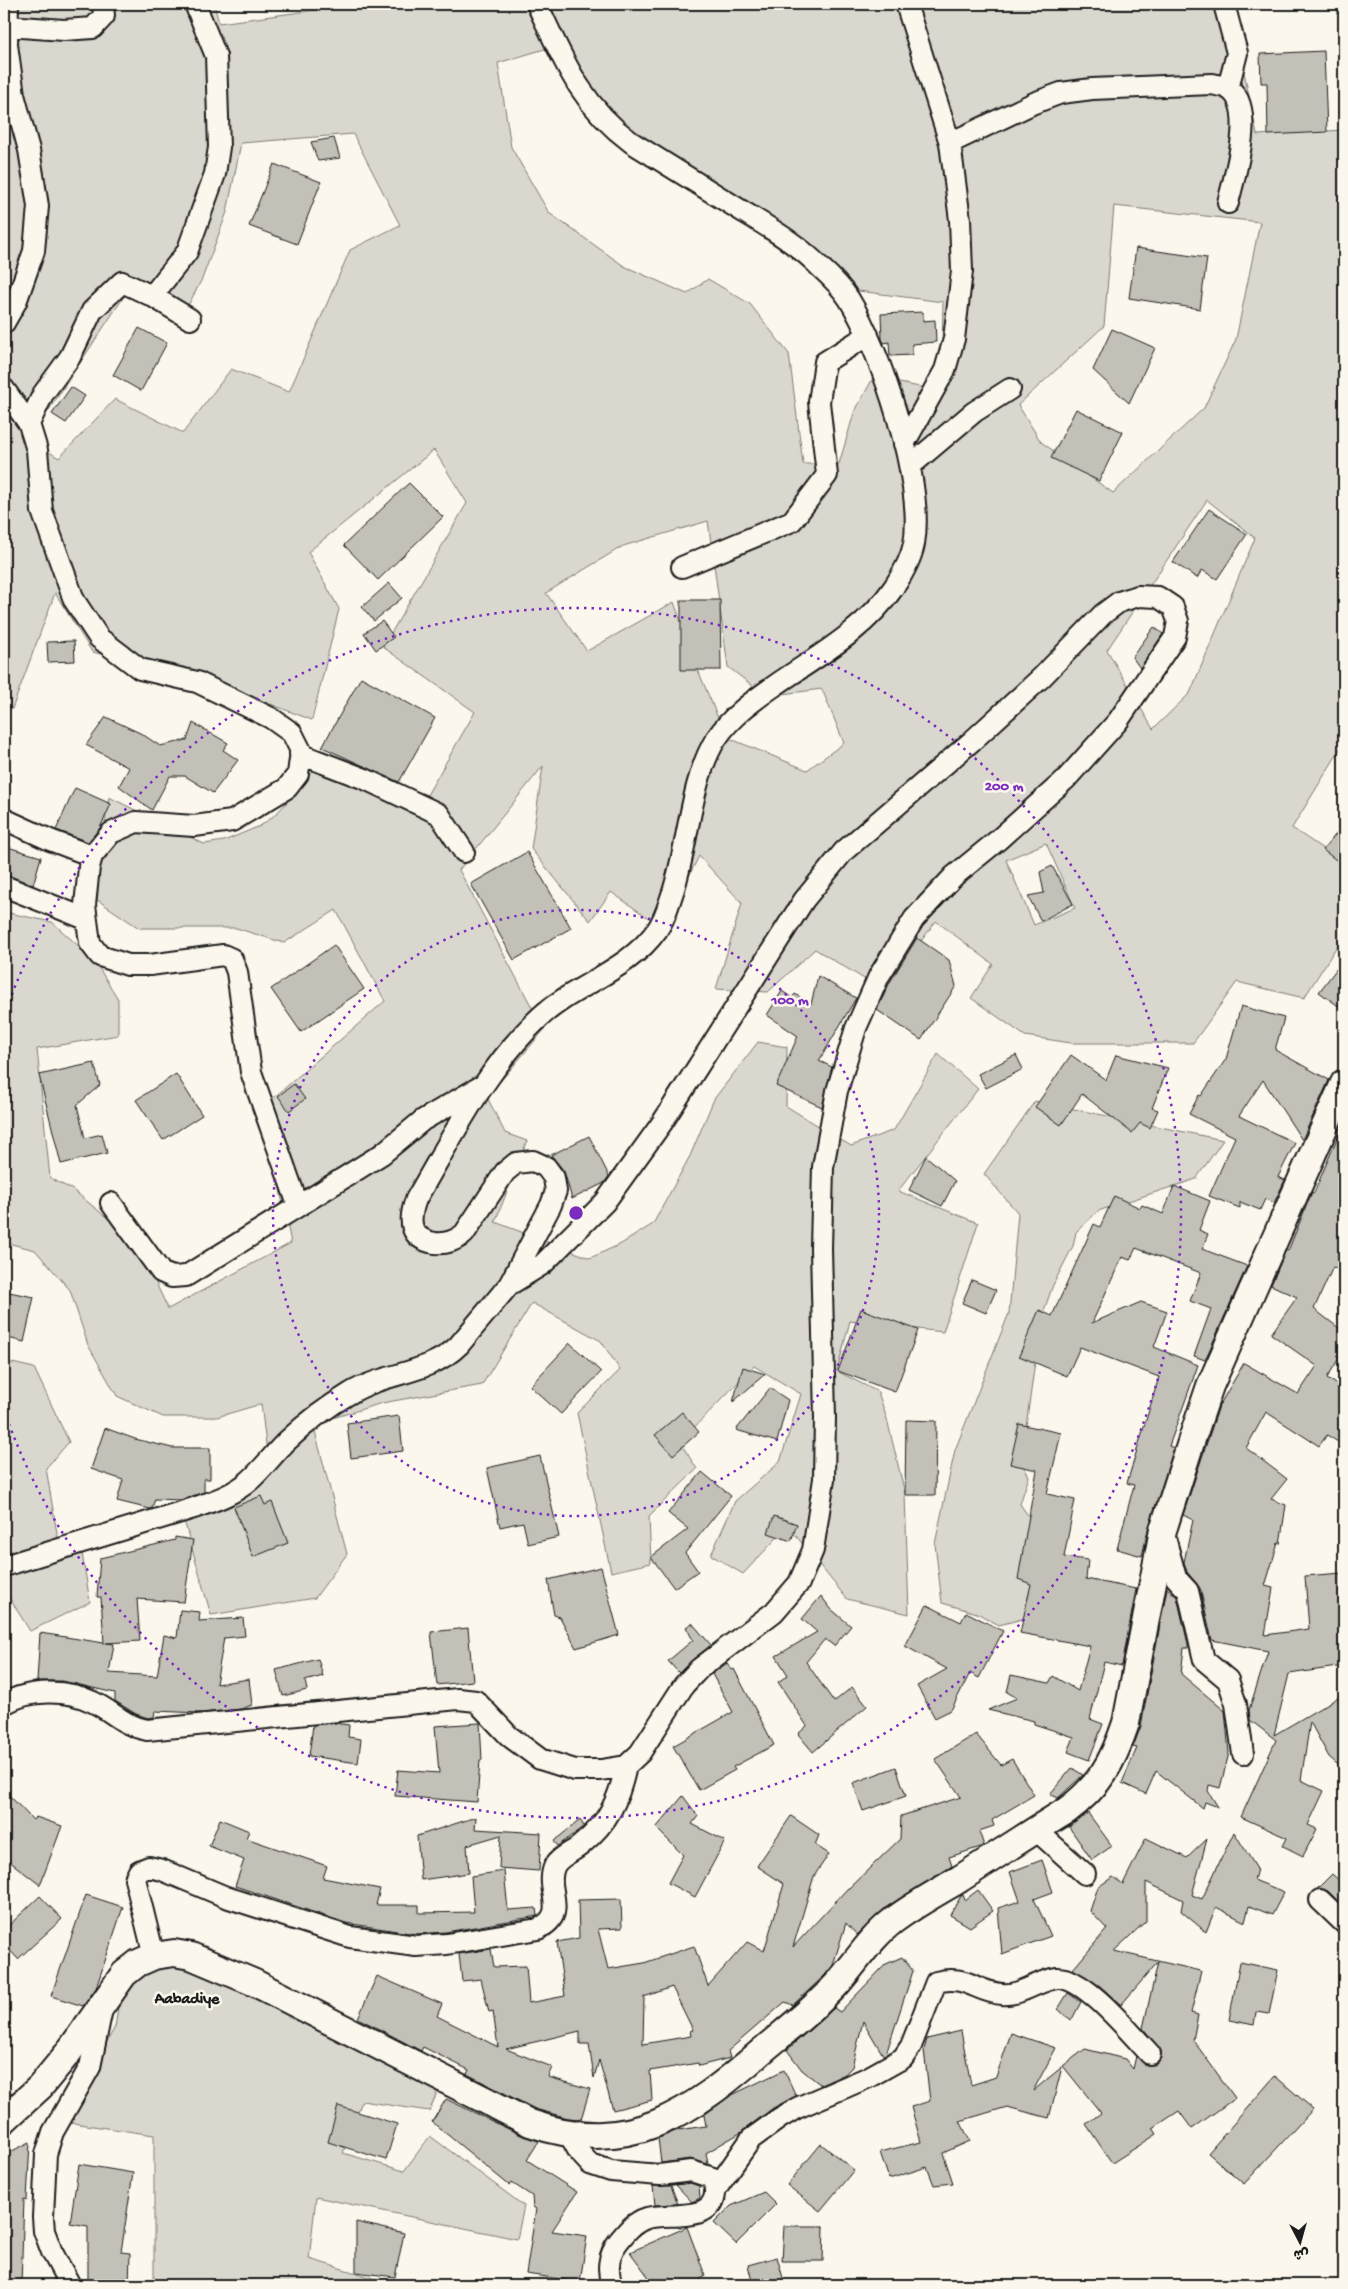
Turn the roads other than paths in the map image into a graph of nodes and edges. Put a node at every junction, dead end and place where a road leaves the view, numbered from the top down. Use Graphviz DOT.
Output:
graph roads {
  1 [pos="8,4"];
  2 [pos="103,4"];
  3 [pos="195,4"];
  4 [pos="537,4"];
  5 [pos="906,4"];
  6 [pos="1224,4"];
  7 [pos="7,26"];
  8 [pos="1228,88"];
  9 [pos="950,143"];
  10 [pos="1228,203"];
  11 [pos="152,296"];
  12 [pos="190,320"];
  13 [pos="4,323"];
  14 [pos="868,335"];
  15 [pos="1010,388"];
  16 [pos="4,389"];
  17 [pos="29,424"];
  18 [pos="904,444"];
  19 [pos="910,466"];
  20 [pos="682,567"];
  21 [pos="300,754"];
  22 [pos="4,819"];
  23 [pos="464,852"];
  24 [pos="92,856"];
  25 [pos="4,886"];
  26 [pos="86,919"];
  27 [pos="1344,1083"];
  28 [pos="481,1086"];
  29 [pos="111,1203"];
  30 [pos="298,1205"];
  31 [pos="509,1285"];
  32 [pos="1163,1530"];
  33 [pos="4,1566"];
  34 [pos="4,1704"];
  35 [pos="1243,1754"];
  36 [pos="626,1766"];
  37 [pos="1036,1830"];
  38 [pos="1085,1874"];
  39 [pos="1320,1900"];
  40 [pos="1344,1923"];
  41 [pos="154,1956"];
  42 [pos="103,2004"];
  43 [pos="1150,2054"];
  44 [pos="4,2120"];
  45 [pos="569,2134"];
  46 [pos="716,2189"];
  47 [pos="70,2285"];
  48 [pos="612,2285"];
  1 -- 7 [label="street"];
  2 -- 7 [label="street"];
  3 -- 11 [label="street"];
  4 -- 14 [label="street"];
  5 -- 9 [label="street"];
  6 -- 8 [label="street"];
  7 -- 13 [label="street"];
  8 -- 9 [label="street"];
  8 -- 10 [label="street"];
  9 -- 18 [label="street"];
  11 -- 12 [label="street"];
  11 -- 17 [label="street"];
  14 -- 18 [label="street"];
  14 -- 20 [label="street"];
  15 -- 19 [label="street"];
  16 -- 17 [label="street"];
  17 -- 21 [label="street"];
  18 -- 19 [label="street"];
  19 -- 28 [label="street"];
  21 -- 23 [label="street"];
  21 -- 24 [label="street"];
  22 -- 24 [label="street"];
  24 -- 26 [label="street"];
  25 -- 26 [label="street"];
  26 -- 30 [label="street"];
  27 -- 32 [label="main road"];
  28 -- 30 [label="street"];
  28 -- 31 [label="street"];
  29 -- 30 [label="street"];
  31 -- 33 [label="street"];
  31 -- 36 [label="street"];
  32 -- 35 [label="street"];
  32 -- 37 [label="main road"];
  34 -- 36 [label="street"];
  36 -- 41 [label="street"];
  37 -- 38 [label="street"];
  37 -- 45 [label="main road"];
  39 -- 40 [label="street"];
  41 -- 42 [label="main road"];
  41 -- 45 [label="main road"];
  42 -- 44 [label="main road"];
  42 -- 47 [label="street"];
  43 -- 46 [label="street"];
  45 -- 46 [label="street"];
  46 -- 48 [label="street"];
}
